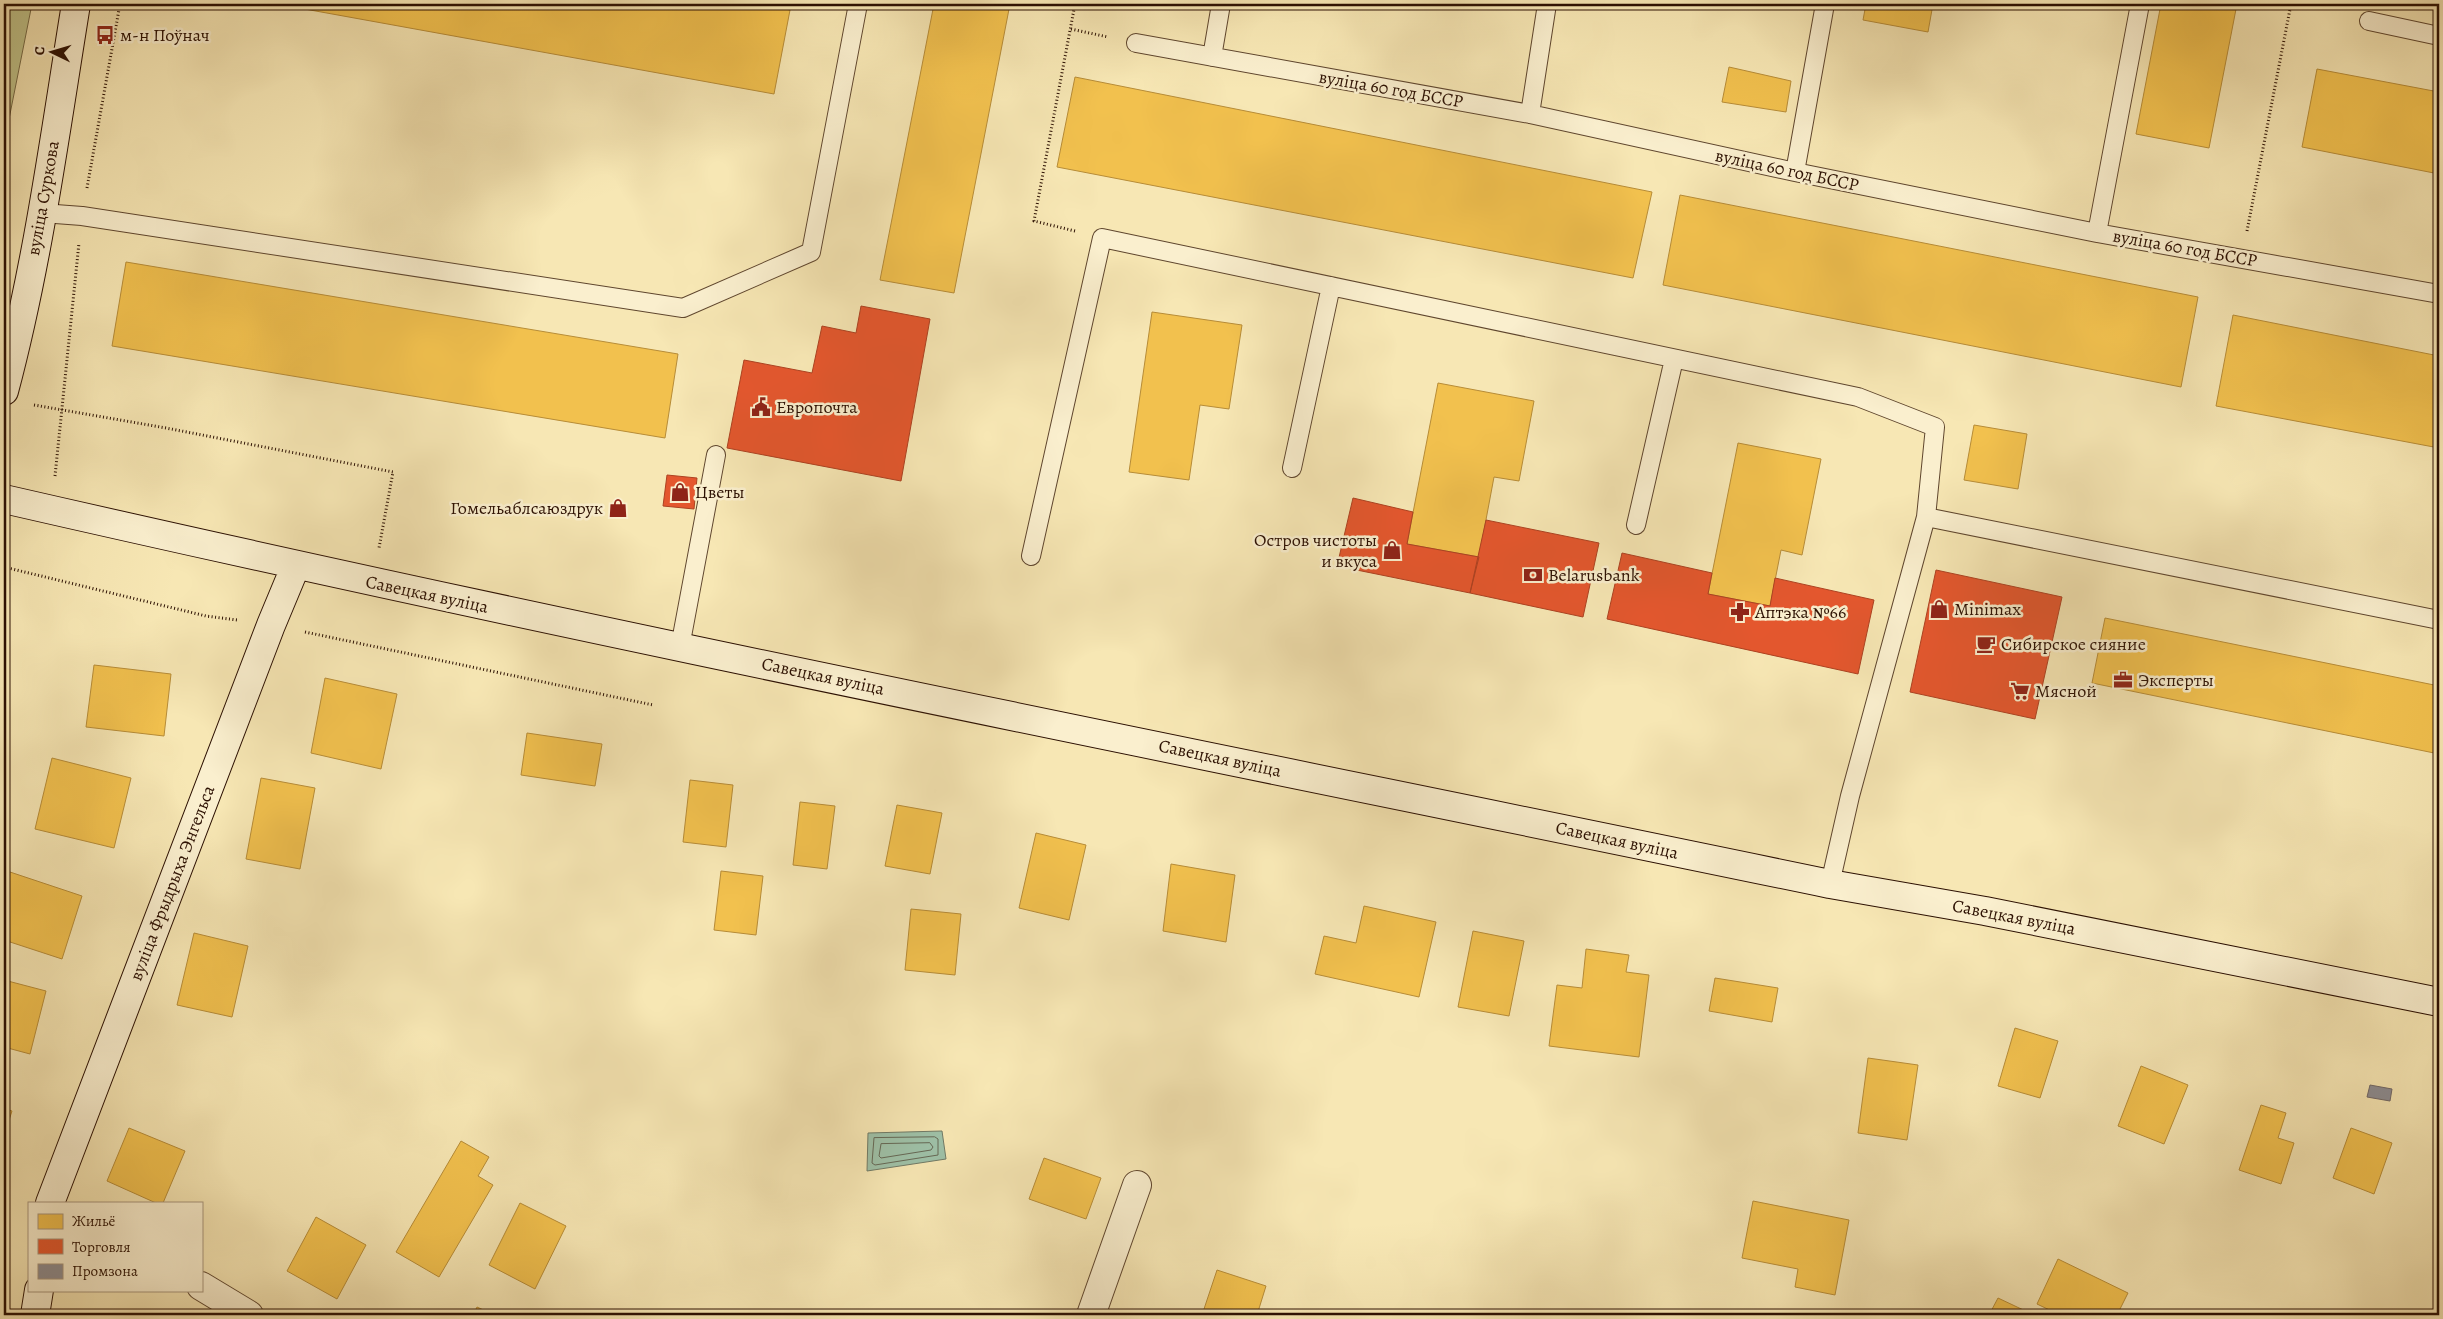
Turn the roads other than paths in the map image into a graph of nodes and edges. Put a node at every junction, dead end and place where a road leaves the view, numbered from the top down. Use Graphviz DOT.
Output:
graph roads {
  1 [pos="76,4"];
  2 [pos="858,4"];
  3 [pos="1221,4"];
  4 [pos="1547,4"];
  5 [pos="1825,4"];
  6 [pos="2140,4"];
  7 [pos="2369,22"];
  8 [pos="2439,36"];
  9 [pos="1136,43"];
  10 [pos="1212,57"];
  11 [pos="1530,114"];
  12 [pos="1796,172"];
  13 [pos="42,212"];
  14 [pos="2096,232"];
  15 [pos="1331,286"];
  16 [pos="2439,294"];
  17 [pos="9,349"];
  18 [pos="1674,358"];
  19 [pos="4,391"];
  20 [pos="716,455"];
  21 [pos="1292,468"];
  22 [pos="4,499"];
  23 [pos="1926,517"];
  24 [pos="1636,525"];
  25 [pos="1031,556"];
  26 [pos="296,565"];
  27 [pos="2439,620"];
  28 [pos="680,647"];
  29 [pos="1830,884"];
  30 [pos="2439,1002"];
  31 [pos="1137,1185"];
  32 [pos="55,1200"];
  33 [pos="202,1287"];
  34 [pos="39,1292"];
  35 [pos="35,1315"];
  36 [pos="249,1315"];
  37 [pos="1091,1315"];
  1 -- 13 [label="main road, вуліца Суркова"];
  2 -- 13 [label="lane"];
  3 -- 10 [label="lane"];
  4 -- 11 [label="lane"];
  5 -- 12 [label="lane"];
  6 -- 14 [label="lane"];
  7 -- 8 [label="lane"];
  9 -- 10 [label="lane, вуліца 60 год БССР"];
  10 -- 11 [label="lane, вуліца 60 год БССР"];
  11 -- 12 [label="lane, вуліца 60 год БССР"];
  12 -- 14 [label="lane, вуліца 60 год БССР"];
  13 -- 17 [label="main road, вуліца Суркова"];
  14 -- 16 [label="lane, вуліца 60 год БССР"];
  15 -- 18 [label="lane"];
  15 -- 21 [label="lane"];
  15 -- 25 [label="lane"];
  17 -- 19 [label="main road, вуліца Суркова"];
  18 -- 23 [label="lane"];
  18 -- 24 [label="lane"];
  20 -- 28 [label="lane"];
  22 -- 26 [label="main road, Савецкая вуліца"];
  23 -- 27 [label="lane"];
  23 -- 29 [label="lane"];
  26 -- 28 [label="main road, Савецкая вуліца"];
  26 -- 32 [label="main road, вуліца Фрыдрыха Энгельса"];
  28 -- 29 [label="main road, Савецкая вуліца"];
  29 -- 30 [label="main road, Савецкая вуліца"];
  31 -- 37 [label="main road"];
  33 -- 36 [label="main road"];
  34 -- 35 [label="main road"];
}
